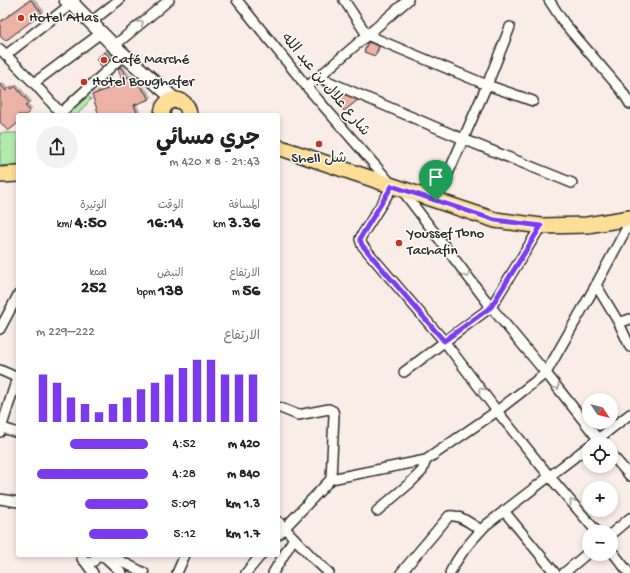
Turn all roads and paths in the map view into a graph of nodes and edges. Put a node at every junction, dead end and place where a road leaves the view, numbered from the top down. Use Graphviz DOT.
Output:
graph roads {
  1 [pos="119,0"];
  2 [pos="169,0"];
  3 [pos="237,0"];
  4 [pos="344,0"];
  5 [pos="408,0"];
  6 [pos="549,0"];
  7 [pos="72,1"];
  8 [pos="91,22"];
  9 [pos="510,27"];
  10 [pos="101,33"];
  11 [pos="367,35"];
  12 [pos="114,46"];
  13 [pos="3,52"];
  14 [pos="124,55"];
  15 [pos="318,77"];
  16 [pos="34,83"];
  17 [pos="487,85"];
  18 [pos="307,87"];
  19 [pos="533,101"];
  20 [pos="630,104"];
  21 [pos="164,110"];
  22 [pos="192,113"];
  23 [pos="463,139"];
  24 [pos="280,148"];
  25 [pos="16,174"];
  26 [pos="0,175"];
  27 [pos="572,183"];
  28 [pos="397,188"];
  29 [pos="436,201"];
  30 [pos="630,218"];
  31 [pos="630,222"];
  32 [pos="541,226"];
  33 [pos="596,285"];
  34 [pos="16,299"];
  35 [pos="491,307"];
  36 [pos="630,319"];
  37 [pos="619,323"];
  38 [pos="0,330"];
  39 [pos="444,341"];
  40 [pos="630,347"];
  41 [pos="0,370"];
  42 [pos="404,372"];
  43 [pos="546,373"];
  44 [pos="16,377"];
  45 [pos="16,384"];
  46 [pos="280,408"];
  47 [pos="497,411"];
  48 [pos="630,414"];
  49 [pos="1,429"];
  50 [pos="16,433"];
  51 [pos="593,437"];
  52 [pos="603,437"];
  53 [pos="582,452"];
  54 [pos="426,460"];
  55 [pos="618,462"];
  56 [pos="630,476"];
  57 [pos="550,477"];
  58 [pos="332,479"];
  59 [pos="0,499"];
  60 [pos="16,502"];
  61 [pos="377,510"];
  62 [pos="504,511"];
  63 [pos="630,518"];
  64 [pos="281,524"];
  65 [pos="591,525"];
  66 [pos="618,528"];
  67 [pos="481,530"];
  68 [pos="294,538"];
  69 [pos="95,557"];
  70 [pos="103,557"];
  71 [pos="184,557"];
  72 [pos="259,557"];
  73 [pos="106,558"];
  74 [pos="582,558"];
  75 [pos="84,559"];
  76 [pos="618,559"];
  77 [pos="93,573"];
  78 [pos="122,573"];
  79 [pos="144,573"];
  80 [pos="178,573"];
  81 [pos="246,573"];
  82 [pos="273,573"];
  83 [pos="329,573"];
  84 [pos="401,573"];
  85 [pos="450,573"];
  86 [pos="555,573"];
  87 [pos="564,573"];
  88 [pos="629,573"];
  1 -- 8 [label="street"];
  12 -- 2 [label="street, one-way"];
  3 -- 18 [label="street, شارع علال بن عبد الله"];
  4 -- 11 [label="street"];
  5 -- 11 [label="street"];
  6 -- 20 [label="street"];
  7 -- 8 [label="street"];
  7 -- 13 [label="street"];
  8 -- 10 [label="street"];
  9 -- 17 [label="street"];
  10 -- 12 [label="street"];
  10 -- 16 [label="street"];
  11 -- 15 [label="street"];
  11 -- 17 [label="street"];
  12 -- 14 [label="street"];
  13 -- 16 [label="street"];
  14 -- 16 [label="street"];
  14 -- 21 [label="street"];
  15 -- 18 [label="street"];
  15 -- 23 [label="street"];
  17 -- 19 [label="street"];
  17 -- 23 [label="street"];
  18 -- 28 [label="street, شارع علال بن عبد الله"];
  21 -- 22 [label="main road"];
  23 -- 27 [label="street"];
  23 -- 29 [label="street"];
  24 -- 28 [label="main road"];
  25 -- 26 [label="main road"];
  28 -- 29 [label="main road"];
  28 -- 35 [label="street, شارع علال بن عبد الله, one-way"];
  28 -- 39 [label="street"];
  29 -- 32 [label="main road"];
  30 -- 32 [label="main road"];
  31 -- 33 [label="street"];
  32 -- 35 [label="street"];
  33 -- 37 [label="street"];
  33 -- 43 [label="street"];
  34 -- 38 [label="street"];
  35 -- 39 [label="street"];
  35 -- 43 [label="street, شارع علال بن عبد الله"];
  36 -- 37 [label="street"];
  37 -- 40 [label="street"];
  39 -- 42 [label="street"];
  47 -- 39 [label="street, one-way"];
  41 -- 44 [label="street"];
  43 -- 47 [label="street"];
  43 -- 51 [label="street, شارع علال بن عبد الله, one-way"];
  45 -- 49 [label="street"];
  46 -- 58 [label="street"];
  47 -- 54 [label="street"];
  47 -- 57 [label="street"];
  48 -- 52 [label="street"];
  49 -- 50 [label="street"];
  53 -- 57 [label="street"];
  54 -- 58 [label="street"];
  54 -- 61 [label="street"];
  55 -- 56 [label="street"];
  57 -- 62 [label="street"];
  65 -- 57 [label="street, one-way"];
  58 -- 64 [label="street"];
  59 -- 60 [label="street"];
  62 -- 67 [label="street"];
  62 -- 86 [label="street"];
  63 -- 66 [label="street"];
  64 -- 68 [label="street"];
  67 -- 84 [label="street"];
  67 -- 85 [label="street"];
  68 -- 82 [label="street"];
  68 -- 83 [label="street"];
  69 -- 75 [label="street"];
  70 -- 73 [label="street"];
  71 -- 80 [label="street"];
  72 -- 81 [label="street"];
  73 -- 78 [label="street"];
  73 -- 79 [label="street"];
  74 -- 87 [label="street"];
  75 -- 77 [label="street"];
  76 -- 88 [label="street"];
}
